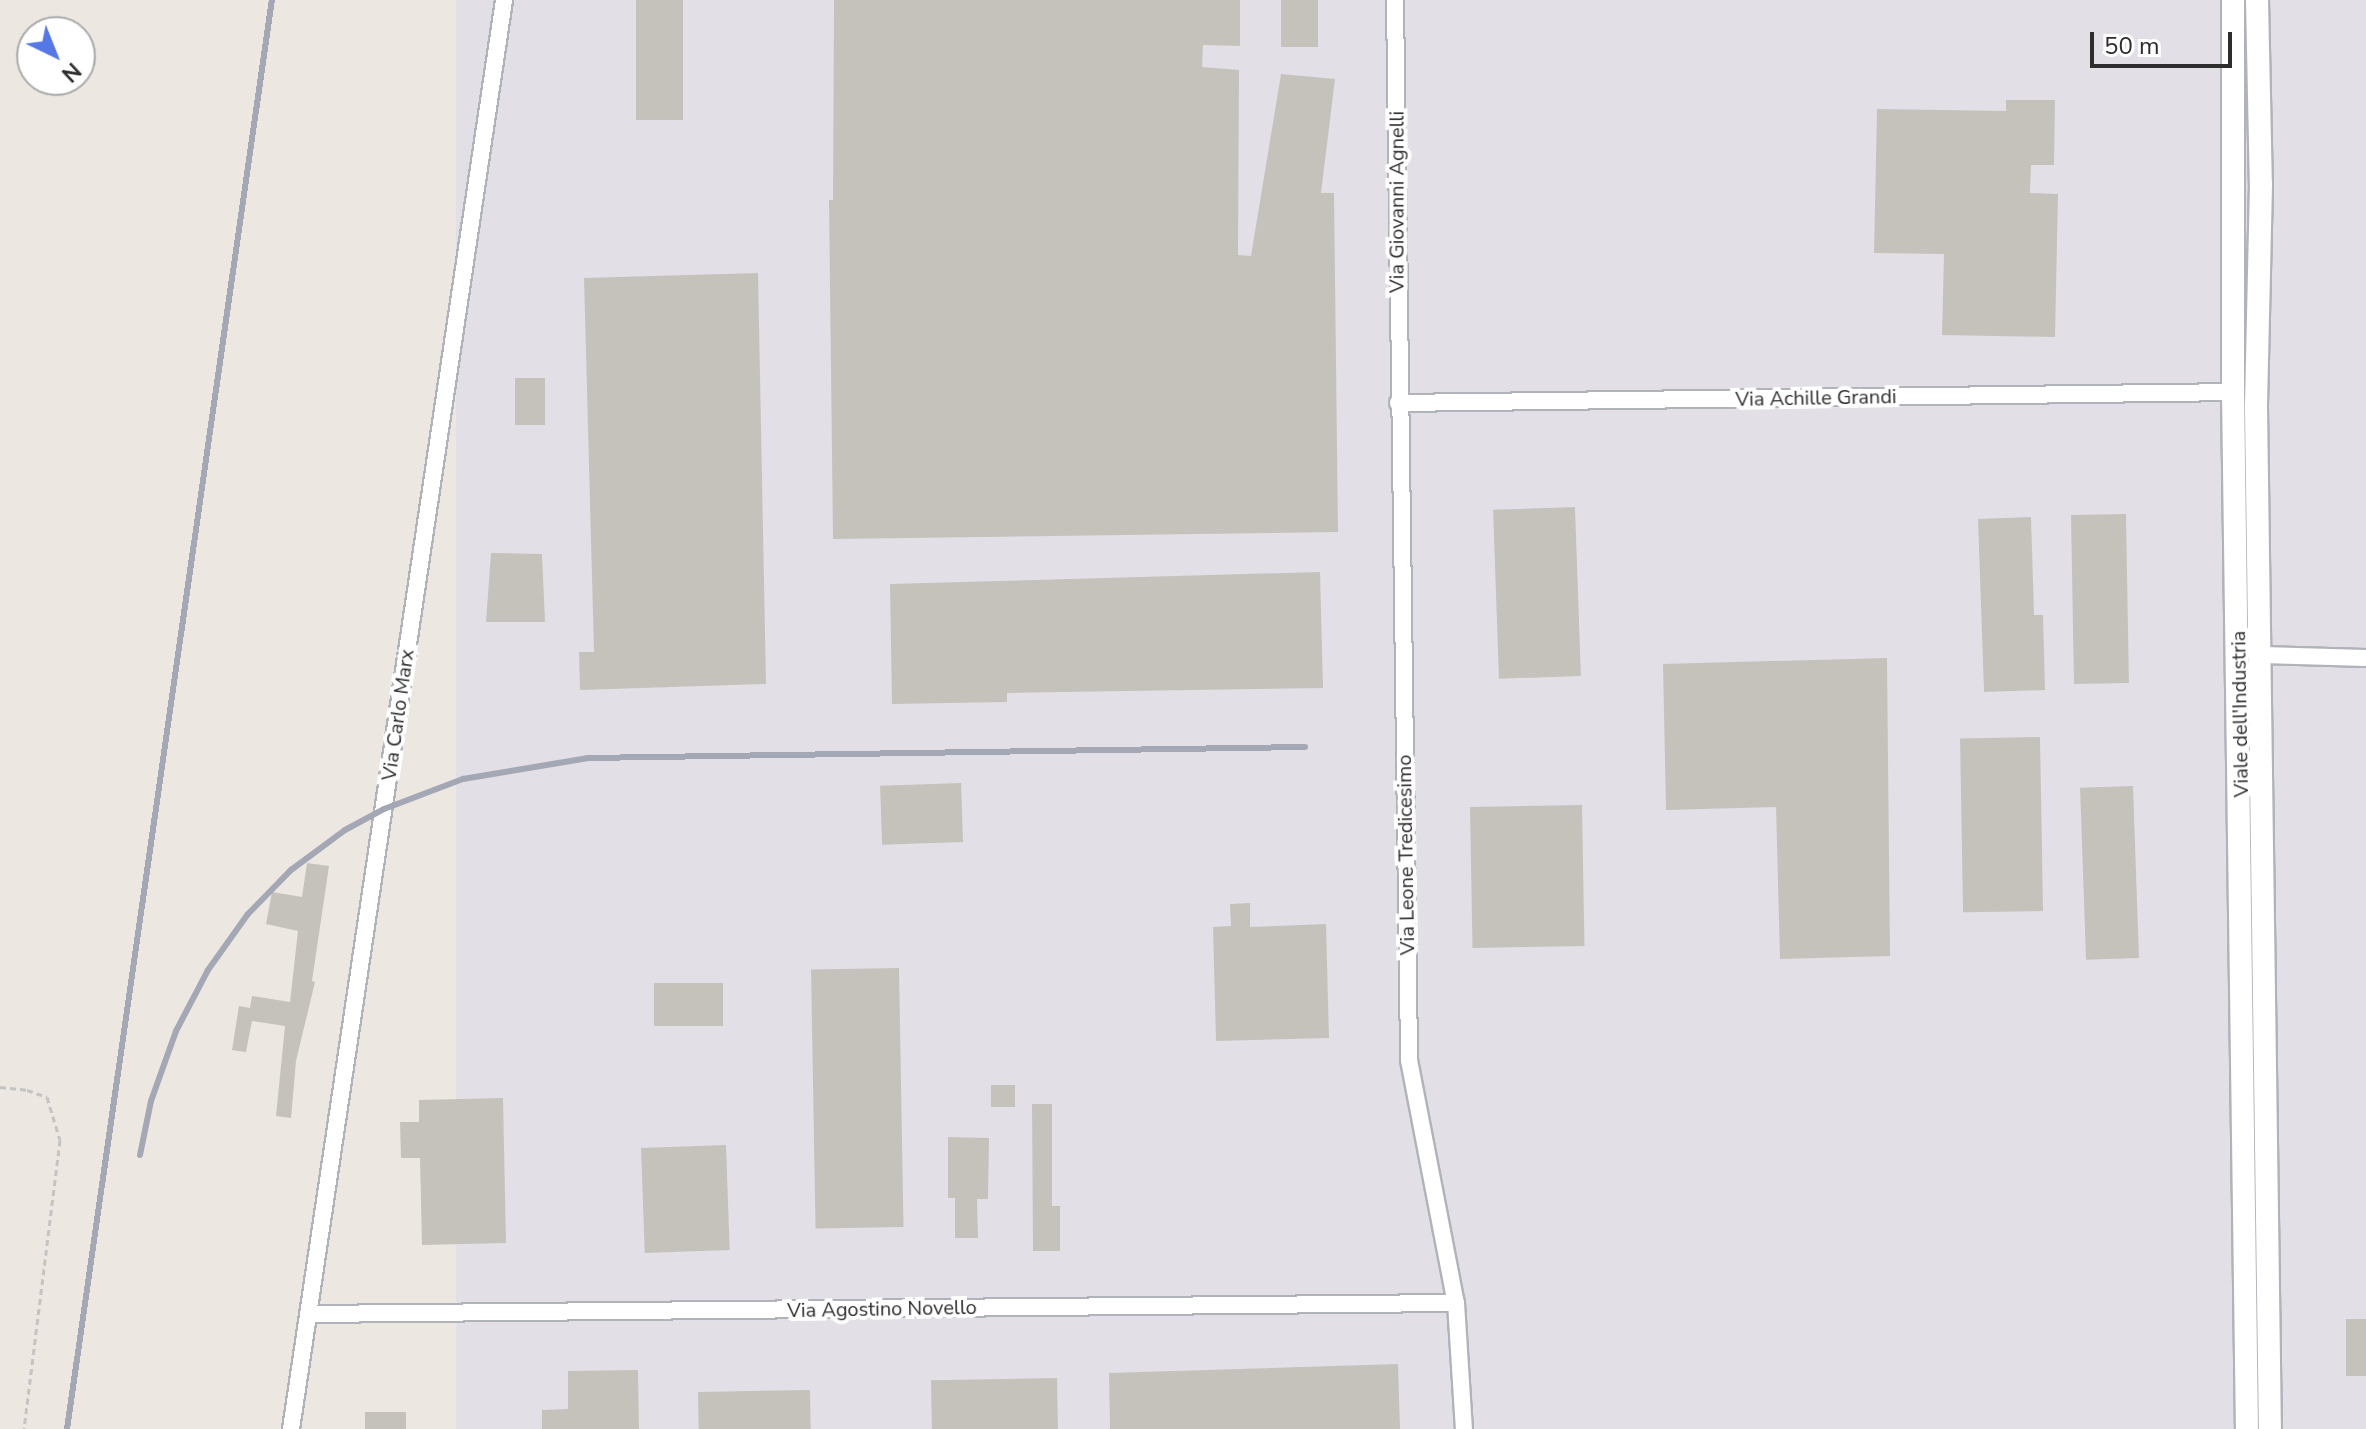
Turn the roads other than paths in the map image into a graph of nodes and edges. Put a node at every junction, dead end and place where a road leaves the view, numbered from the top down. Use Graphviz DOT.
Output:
graph roads {
  1 [pos="504,0"];
  2 [pos="1395,0"];
  3 [pos="2233,0"];
  4 [pos="2257,0"];
  5 [pos="2233,392"];
  6 [pos="1398,403"];
  7 [pos="2262,655"];
  8 [pos="2366,658"];
  9 [pos="1456,1303"];
  10 [pos="308,1314"];
  11 [pos="291,1429"];
  12 [pos="1464,1429"];
  13 [pos="2247,1429"];
  14 [pos="2270,1429"];
  1 -- 10 [label="street, Via Carlo Marx"];
  2 -- 6 [label="street, Via Giovanni Agnelli"];
  3 -- 5 [label="main road, Viale dell'Industria"];
  4 -- 7 [label="main road, Viale dell'Industria"];
  5 -- 6 [label="street, Via Achille Grandi"];
  5 -- 13 [label="main road, Viale dell'Industria"];
  6 -- 9 [label="street, Via Leone Tredicesimo"];
  7 -- 8 [label="street, Viale dell'Industria"];
  7 -- 14 [label="main road, Viale dell'Industria"];
  9 -- 10 [label="street, Via Agostino Novello"];
  9 -- 12 [label="street, Via Leone Tredicesimo"];
  10 -- 11 [label="street, Via Carlo Marx"];
}
